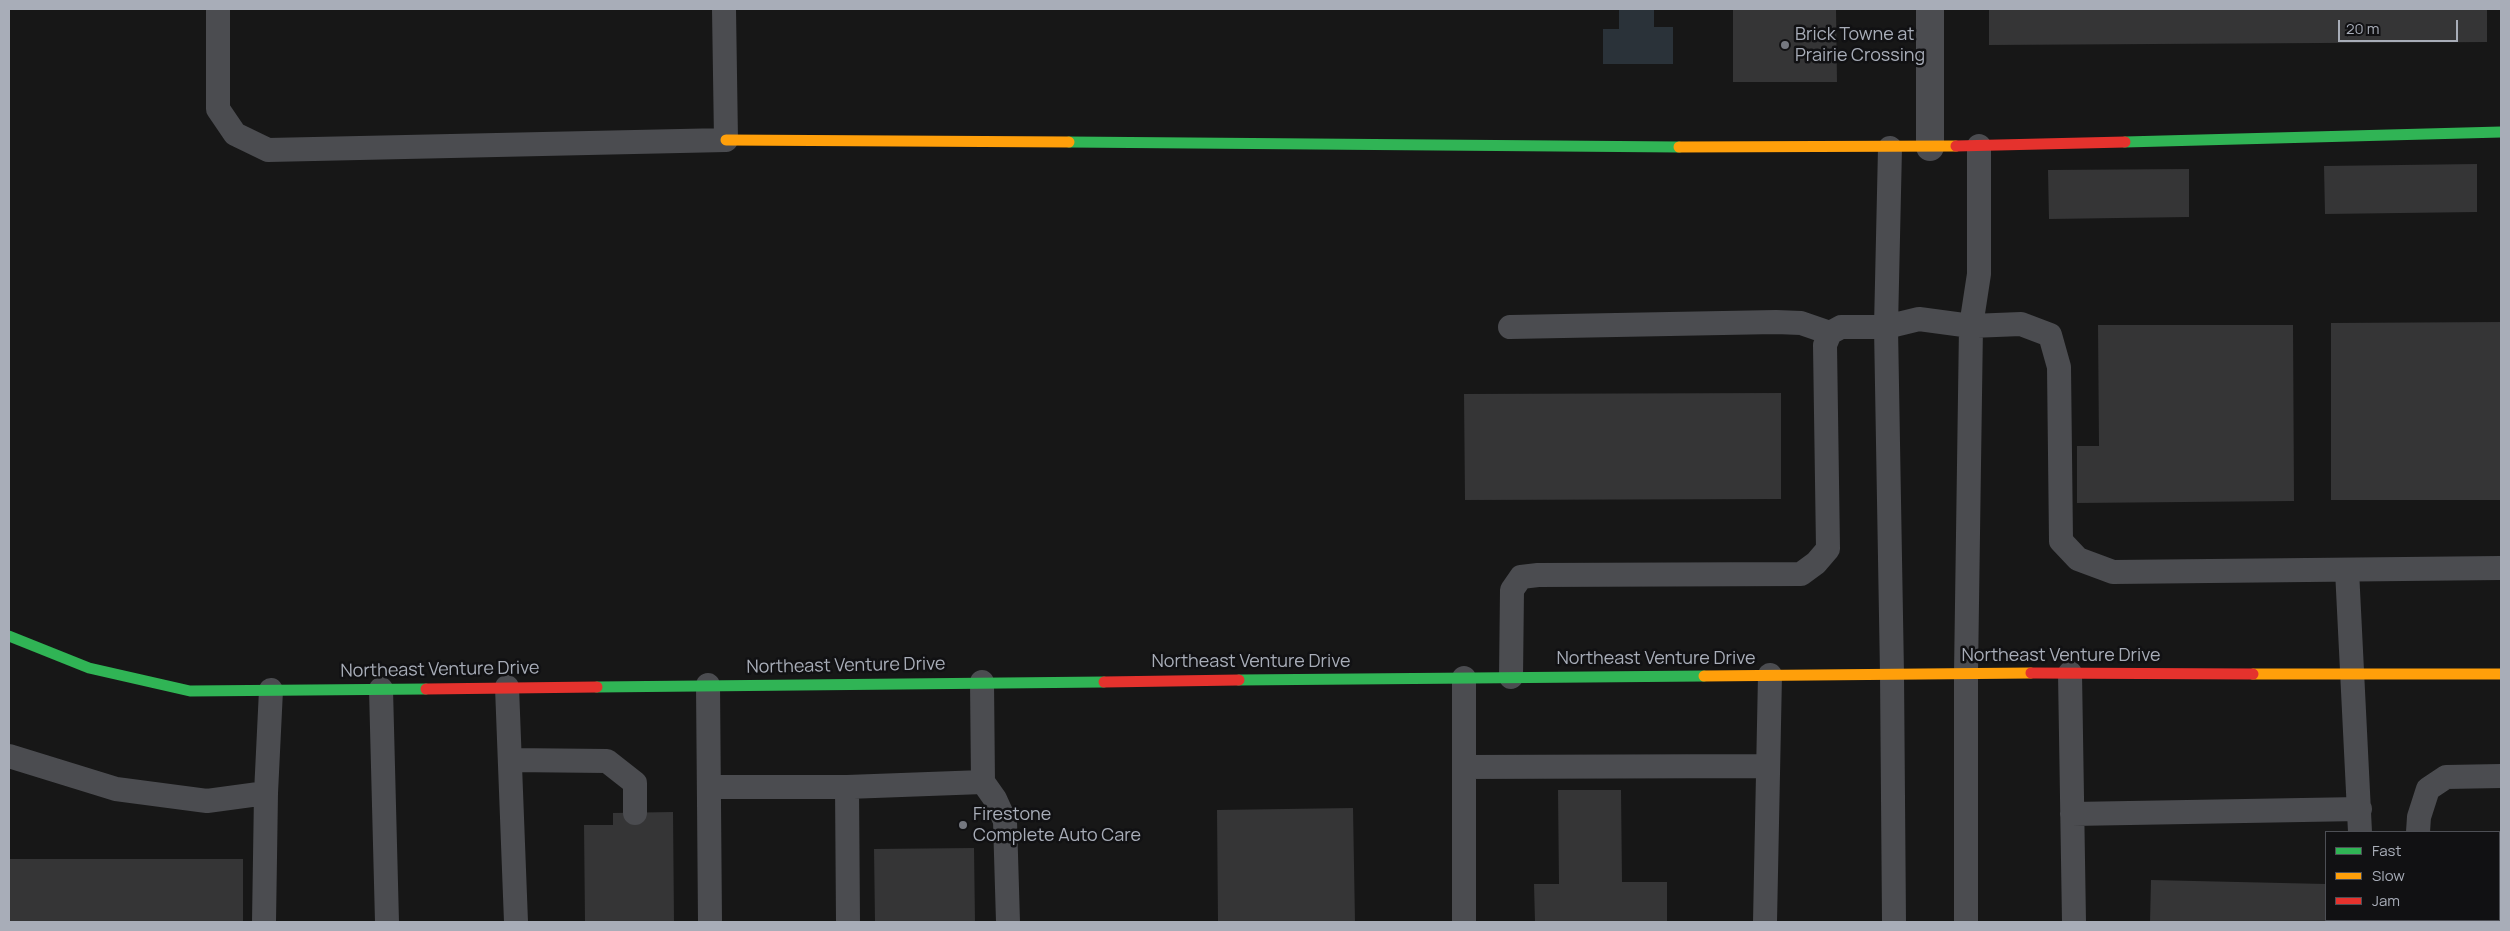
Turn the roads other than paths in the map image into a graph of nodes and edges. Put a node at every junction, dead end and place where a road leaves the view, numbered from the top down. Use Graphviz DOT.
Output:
graph roads {
  1 [pos="218,9"];
  2 [pos="724,9"];
  3 [pos="1930,9"];
  4 [pos="2501,132"];
  5 [pos="726,140"];
  6 [pos="1979,146"];
  7 [pos="1930,147"];
  8 [pos="1890,148"];
  9 [pos="1971,326"];
  10 [pos="1510,327"];
  11 [pos="1886,327"];
  12 [pos="1830,333"];
  13 [pos="2501,568"];
  14 [pos="2347,570"];
  15 [pos="9,636"];
  16 [pos="1892,674"];
  17 [pos="1966,674"];
  18 [pos="2070,674"];
  19 [pos="2351,674"];
  20 [pos="2501,674"];
  21 [pos="1770,675"];
  22 [pos="1511,677"];
  23 [pos="1464,678"];
  24 [pos="982,682"];
  25 [pos="708,685"];
  26 [pos="507,687"];
  27 [pos="381,689"];
  28 [pos="270,690"];
  29 [pos="9,756"];
  30 [pos="510,760"];
  31 [pos="1768,766"];
  32 [pos="1464,767"];
  33 [pos="2501,776"];
  34 [pos="983,782"];
  35 [pos="709,787"];
  36 [pos="847,787"];
  37 [pos="266,793"];
  38 [pos="635,812"];
  39 [pos="2072,814"];
  40 [pos="2360,821"];
  41 [pos="2418,831"];
  42 [pos="264,922"];
  43 [pos="386,922"];
  44 [pos="516,922"];
  45 [pos="710,922"];
  46 [pos="848,922"];
  47 [pos="1008,922"];
  48 [pos="1464,922"];
  49 [pos="1765,922"];
  50 [pos="1894,922"];
  51 [pos="1966,922"];
  52 [pos="2074,922"];
  1 -- 5 [label="lane"];
  2 -- 5 [label="lane"];
  3 -- 7 [label="street"];
  4 -- 6 [label="street"];
  5 -- 8 [label="street"];
  6 -- 7 [label="street"];
  6 -- 9 [label="lane"];
  7 -- 8 [label="street"];
  8 -- 11 [label="lane"];
  9 -- 11 [label="lane"];
  9 -- 14 [label="lane"];
  9 -- 17 [label="lane"];
  10 -- 12 [label="lane"];
  11 -- 12 [label="lane"];
  11 -- 16 [label="lane"];
  12 -- 22 [label="lane"];
  13 -- 14 [label="lane"];
  14 -- 19 [label="lane"];
  15 -- 28 [label="street, Northeast Venture Drive"];
  16 -- 17 [label="street, Northeast Venture Drive"];
  16 -- 21 [label="street, Northeast Venture Drive"];
  16 -- 50 [label="lane"];
  17 -- 18 [label="street, Northeast Venture Drive"];
  17 -- 51 [label="lane"];
  18 -- 19 [label="street, Northeast Venture Drive"];
  18 -- 39 [label="lane"];
  19 -- 20 [label="street, Northeast Venture Drive"];
  19 -- 40 [label="lane"];
  21 -- 22 [label="street, Northeast Venture Drive"];
  21 -- 31 [label="lane"];
  22 -- 23 [label="street, Northeast Venture Drive"];
  23 -- 24 [label="street, Northeast Venture Drive"];
  23 -- 32 [label="lane"];
  24 -- 25 [label="street, Northeast Venture Drive"];
  24 -- 34 [label="lane"];
  25 -- 26 [label="street, Northeast Venture Drive"];
  25 -- 35 [label="lane"];
  26 -- 27 [label="street, Northeast Venture Drive"];
  26 -- 30 [label="lane"];
  27 -- 28 [label="street, Northeast Venture Drive"];
  27 -- 43 [label="lane"];
  28 -- 37 [label="lane"];
  29 -- 37 [label="lane"];
  30 -- 38 [label="lane"];
  30 -- 44 [label="lane"];
  31 -- 32 [label="lane"];
  31 -- 49 [label="lane"];
  32 -- 48 [label="lane"];
  33 -- 41 [label="lane"];
  34 -- 36 [label="lane"];
  34 -- 47 [label="lane"];
  35 -- 36 [label="lane"];
  35 -- 45 [label="lane"];
  36 -- 46 [label="lane"];
  37 -- 42 [label="lane"];
  39 -- 40 [label="lane"];
  39 -- 52 [label="lane"];
}
